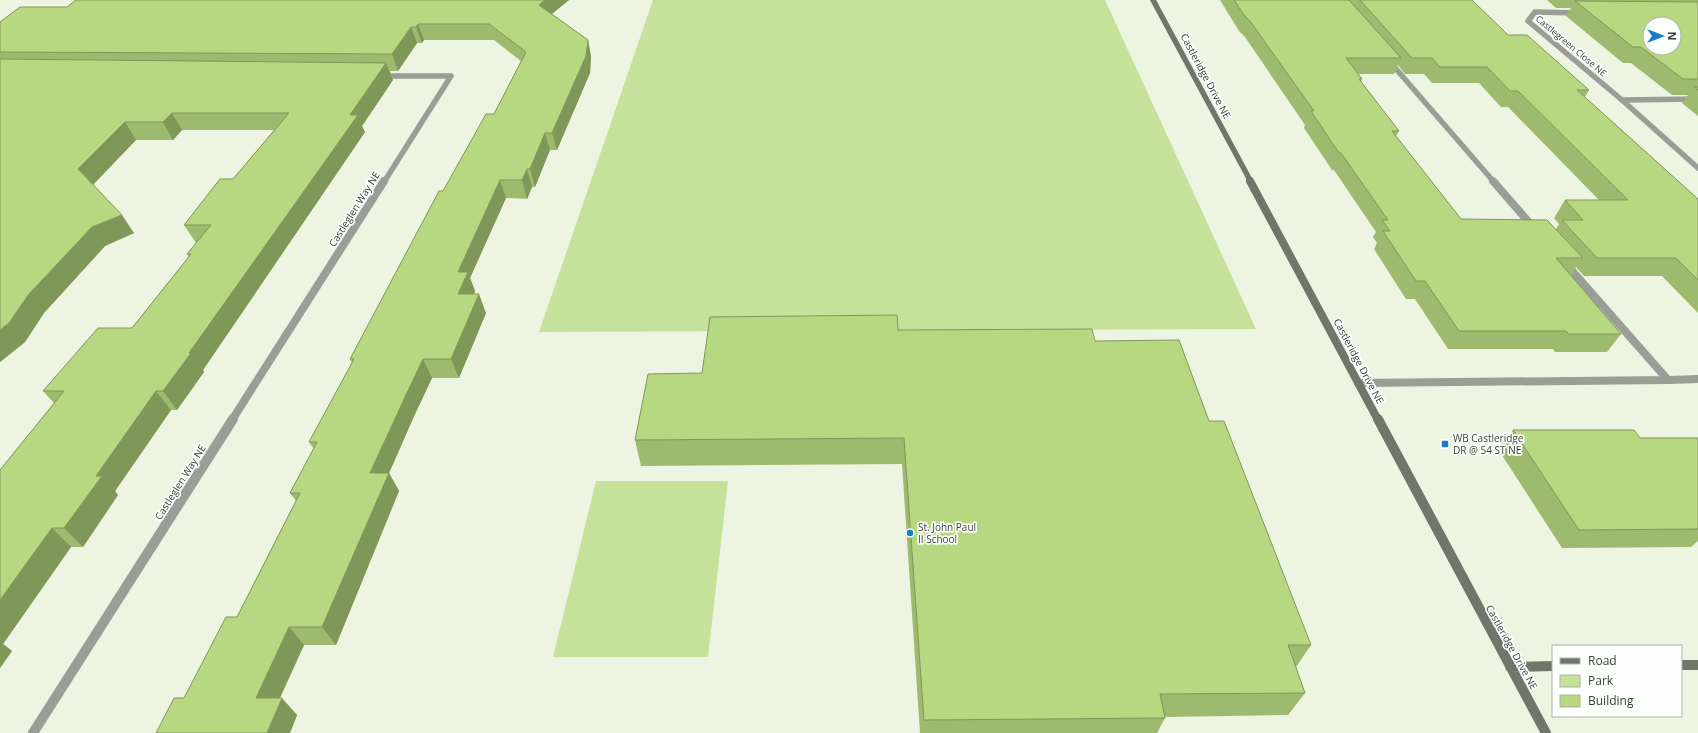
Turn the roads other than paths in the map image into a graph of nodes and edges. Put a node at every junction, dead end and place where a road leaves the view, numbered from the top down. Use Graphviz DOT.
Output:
graph roads {
  1 [pos="1153,0"];
  2 [pos="1582,13"];
  3 [pos="1387,59"];
  4 [pos="372,76"];
  5 [pos="1698,99"];
  6 [pos="1622,100"];
  7 [pos="1698,168"];
  8 [pos="1538,231"];
  9 [pos="1564,261"];
  10 [pos="1698,379"];
  11 [pos="1668,380"];
  12 [pos="1358,383"];
  13 [pos="1682,665"];
  14 [pos="1698,665"];
  15 [pos="1552,666"];
  16 [pos="1510,667"];
  17 [pos="33,733"];
  18 [pos="1546,733"];
  1 -- 12 [label="street, Castleridge Drive NE"];
  2 -- 6 [label="street, Castlegreen Close NE"];
  3 -- 8 [label="street"];
  4 -- 17 [label="street, Castleglen Way NE"];
  5 -- 6 [label="street"];
  6 -- 7 [label="street, Castlegreen Close NE"];
  9 -- 11 [label="street"];
  10 -- 11 [label="street"];
  11 -- 12 [label="street"];
  12 -- 16 [label="street, Castleridge Drive NE"];
  13 -- 14 [label="street"];
  15 -- 16 [label="street"];
  16 -- 18 [label="street, Castleridge Drive NE"];
}
